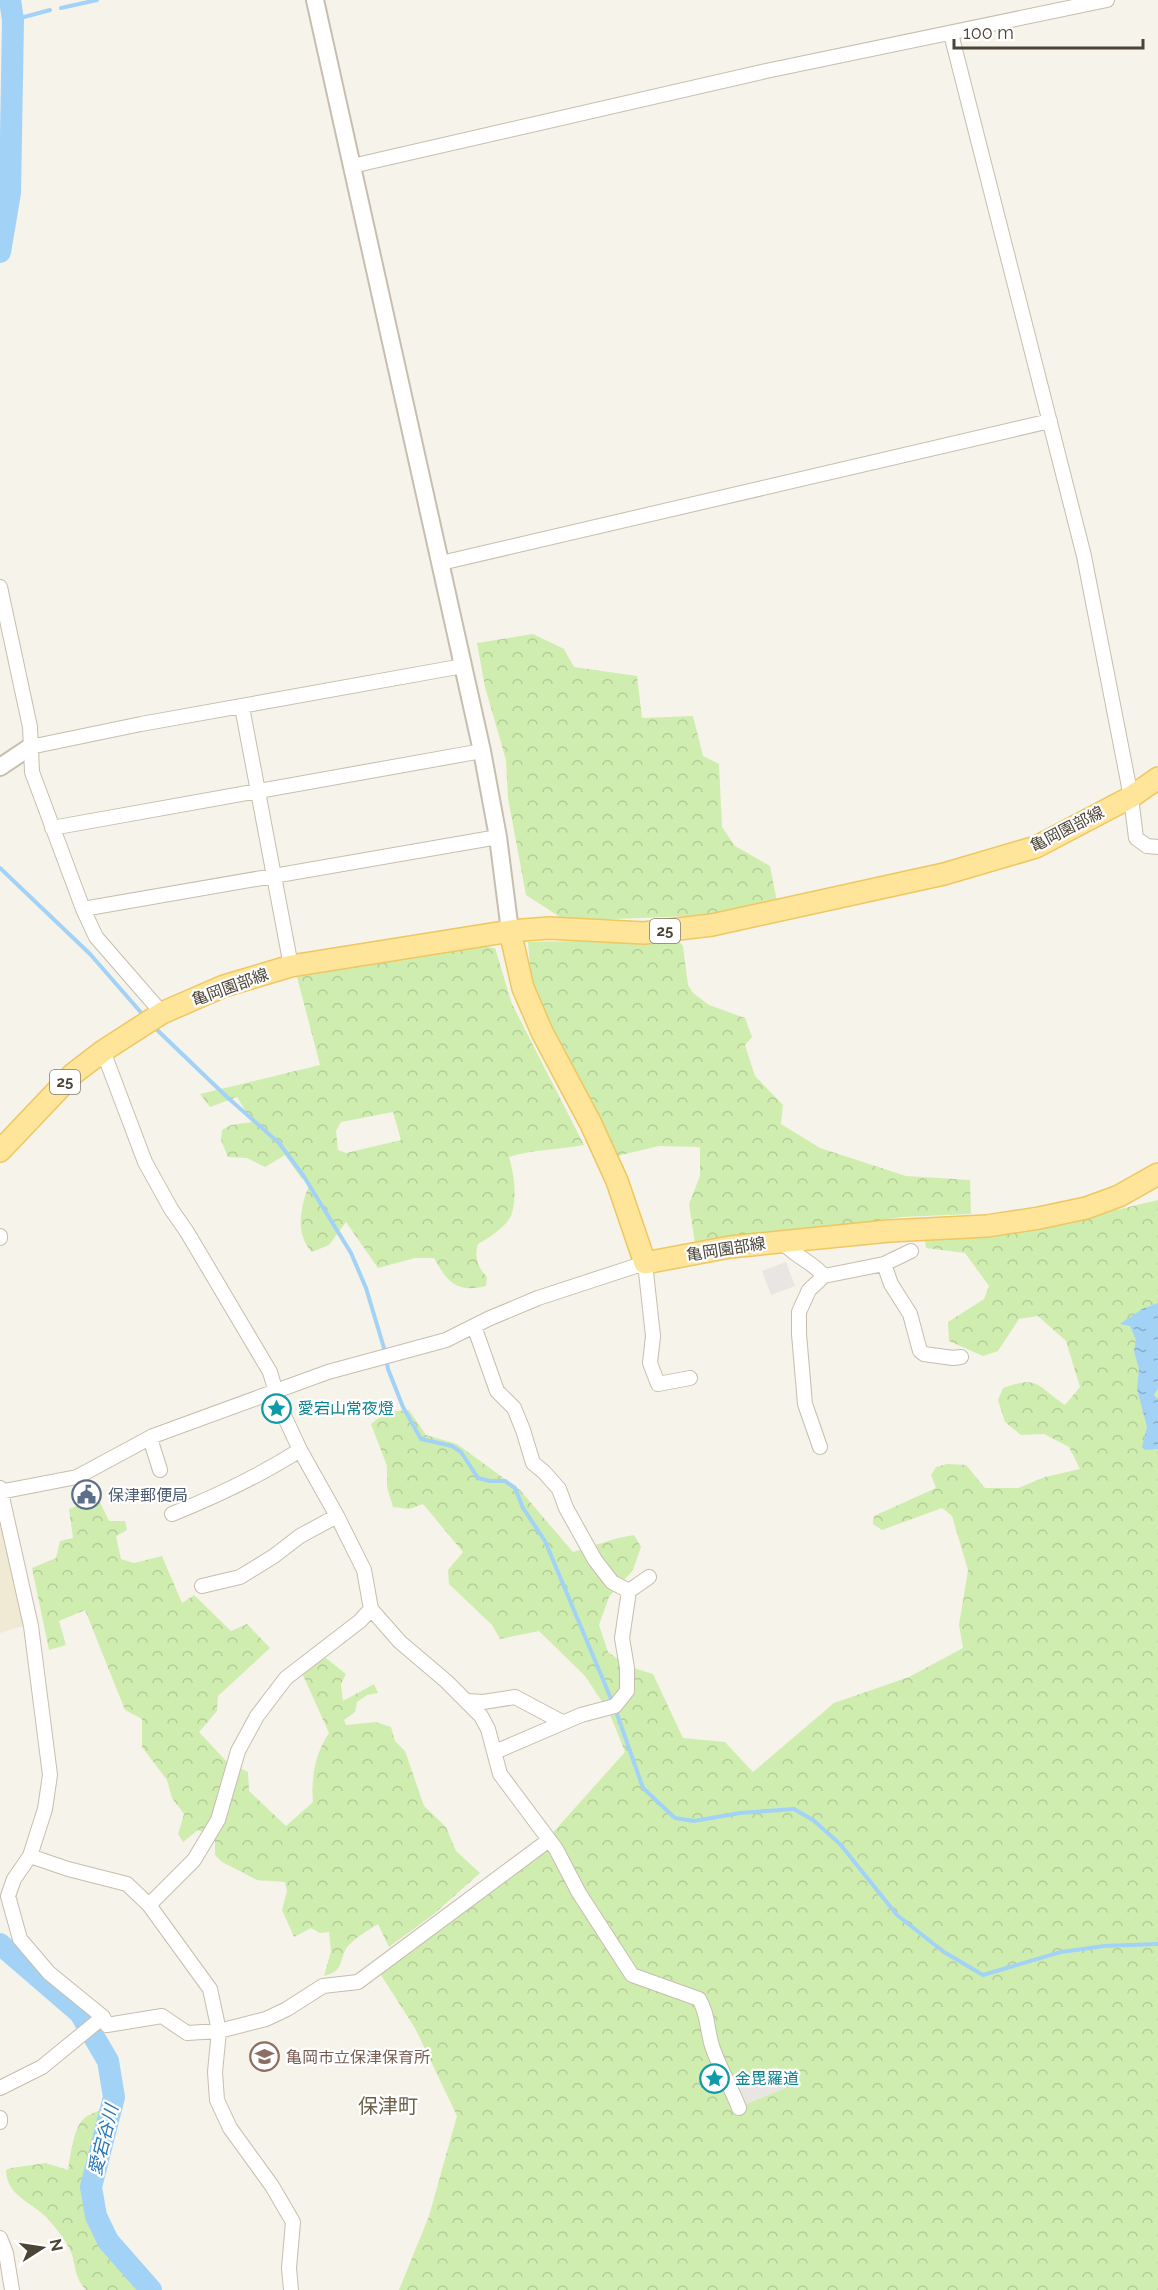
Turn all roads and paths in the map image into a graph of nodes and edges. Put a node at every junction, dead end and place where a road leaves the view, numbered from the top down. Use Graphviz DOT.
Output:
graph roads {
  1 [pos="315,0"];
  2 [pos="1107,0"];
  3 [pos="951,34"];
  4 [pos="352,166"];
  5 [pos="1050,421"];
  6 [pos="441,563"];
  7 [pos="0,587"];
  8 [pos="3,613"];
  9 [pos="463,666"];
  10 [pos="242,707"];
  11 [pos="30,747"];
  12 [pos="482,750"];
  13 [pos="0,767"];
  14 [pos="1158,778"];
  15 [pos="259,791"];
  16 [pos="1131,797"];
  17 [pos="52,828"];
  18 [pos="498,837"];
  19 [pos="1158,847"];
  20 [pos="274,877"];
  21 [pos="82,909"];
  22 [pos="510,931"];
  23 [pos="291,966"];
  24 [pos="153,1019"];
  25 [pos="103,1051"];
  26 [pos="0,1151"];
  27 [pos="1158,1174"];
  28 [pos="782,1241"];
  29 [pos="911,1251"];
  30 [pos="645,1263"];
  31 [pos="884,1264"];
  32 [pos="824,1276"];
  33 [pos="474,1326"];
  34 [pos="961,1357"];
  35 [pos="690,1378"];
  36 [pos="276,1391"];
  37 [pos="150,1438"];
  38 [pos="820,1447"];
  39 [pos="300,1450"];
  40 [pos="160,1470"];
  41 [pos="0,1490"];
  42 [pos="172,1514"];
  43 [pos="337,1516"];
  44 [pos="649,1577"];
  45 [pos="202,1586"];
  46 [pos="629,1591"];
  47 [pos="371,1610"];
  48 [pos="466,1701"];
  49 [pos="562,1722"];
  50 [pos="495,1752"];
  51 [pos="549,1840"];
  52 [pos="30,1856"];
  53 [pos="149,1905"];
  54 [pos="100,2020"];
  55 [pos="219,2031"];
  56 [pos="0,2088"];
  57 [pos="739,2108"];
  58 [pos="0,2238"];
  59 [pos="3,2255"];
  60 [pos="12,2290"];
  61 [pos="291,2290"];
  1 -- 4 [label="street"];
  2 -- 3 [label="street"];
  3 -- 4 [label="street"];
  3 -- 5 [label="street"];
  4 -- 6 [label="street"];
  5 -- 6 [label="street"];
  5 -- 16 [label="street"];
  6 -- 9 [label="street"];
  7 -- 8 [label="street"];
  8 -- 11 [label="street"];
  9 -- 10 [label="street"];
  9 -- 12 [label="street"];
  10 -- 11 [label="street"];
  10 -- 15 [label="street"];
  11 -- 13 [label="street"];
  11 -- 17 [label="street"];
  12 -- 15 [label="street"];
  12 -- 18 [label="street"];
  14 -- 16 [label="main road, 亀岡園部線 / 25"];
  15 -- 17 [label="street"];
  15 -- 20 [label="street"];
  16 -- 19 [label="street"];
  16 -- 22 [label="main road, 亀岡園部線 / 25"];
  17 -- 21 [label="street"];
  18 -- 20 [label="street"];
  18 -- 22 [label="street"];
  20 -- 21 [label="street"];
  20 -- 23 [label="street"];
  21 -- 24 [label="street"];
  22 -- 23 [label="main road, 亀岡園部線 / 25"];
  22 -- 30 [label="main road"];
  23 -- 24 [label="main road, 亀岡園部線 / 25"];
  24 -- 25 [label="main road, 亀岡園部線 / 25"];
  25 -- 26 [label="main road, 亀岡園部線 / 25"];
  25 -- 36 [label="street"];
  27 -- 28 [label="main road, 亀岡園部線"];
  28 -- 30 [label="main road, 亀岡園部線"];
  28 -- 32 [label="street"];
  29 -- 31 [label="street"];
  30 -- 33 [label="street"];
  30 -- 35 [label="street"];
  31 -- 32 [label="street"];
  31 -- 34 [label="street"];
  32 -- 38 [label="street"];
  33 -- 36 [label="street"];
  33 -- 46 [label="street"];
  36 -- 37 [label="street"];
  36 -- 39 [label="street"];
  37 -- 40 [label="street"];
  37 -- 41 [label="street"];
  39 -- 42 [label="street"];
  39 -- 43 [label="street"];
  41 -- 52 [label="street"];
  43 -- 45 [label="street"];
  43 -- 47 [label="street"];
  44 -- 46 [label="street"];
  46 -- 49 [label="street"];
  47 -- 48 [label="street"];
  47 -- 53 [label="street"];
  48 -- 49 [label="street"];
  48 -- 50 [label="street"];
  49 -- 50 [label="street"];
  50 -- 51 [label="street"];
  51 -- 55 [label="street"];
  51 -- 57 [label="street"];
  52 -- 53 [label="street"];
  52 -- 54 [label="street"];
  53 -- 55 [label="street"];
  54 -- 55 [label="street"];
  54 -- 56 [label="street"];
  55 -- 61 [label="street"];
  58 -- 59 [label="street"];
  59 -- 60 [label="street"];
}
